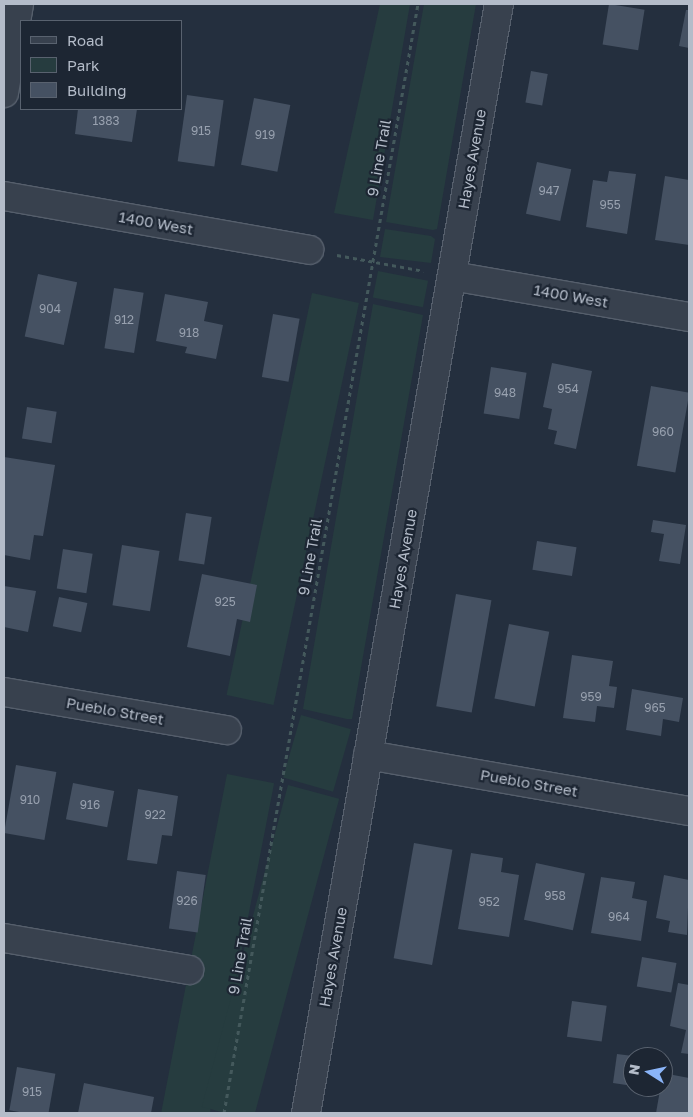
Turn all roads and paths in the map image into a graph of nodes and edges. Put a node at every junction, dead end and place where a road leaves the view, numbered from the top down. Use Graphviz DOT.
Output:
graph roads {
  1 [pos="19,4"];
  2 [pos="418,4"];
  3 [pos="499,4"];
  4 [pos="4,93"];
  5 [pos="4,196"];
  6 [pos="309,250"];
  7 [pos="373,261"];
  8 [pos="452,276"];
  9 [pos="689,317"];
  10 [pos="4,692"];
  11 [pos="227,730"];
  12 [pos="368,755"];
  13 [pos="689,811"];
  14 [pos="4,938"];
  15 [pos="190,970"];
  16 [pos="224,1113"];
  17 [pos="306,1113"];
  1 -- 4 [label="street"];
  2 -- 7 [label="path, 9 Line Trail"];
  3 -- 8 [label="street, Hayes Avenue"];
  5 -- 6 [label="street, 1400 West"];
  6 -- 7 [label="path"];
  7 -- 8 [label="path"];
  7 -- 16 [label="path, 9 Line Trail"];
  8 -- 9 [label="street, 1400 West"];
  8 -- 12 [label="street, Hayes Avenue"];
  10 -- 11 [label="street, Pueblo Street"];
  12 -- 13 [label="street, Pueblo Street"];
  12 -- 17 [label="street, Hayes Avenue"];
  14 -- 15 [label="street"];
}
